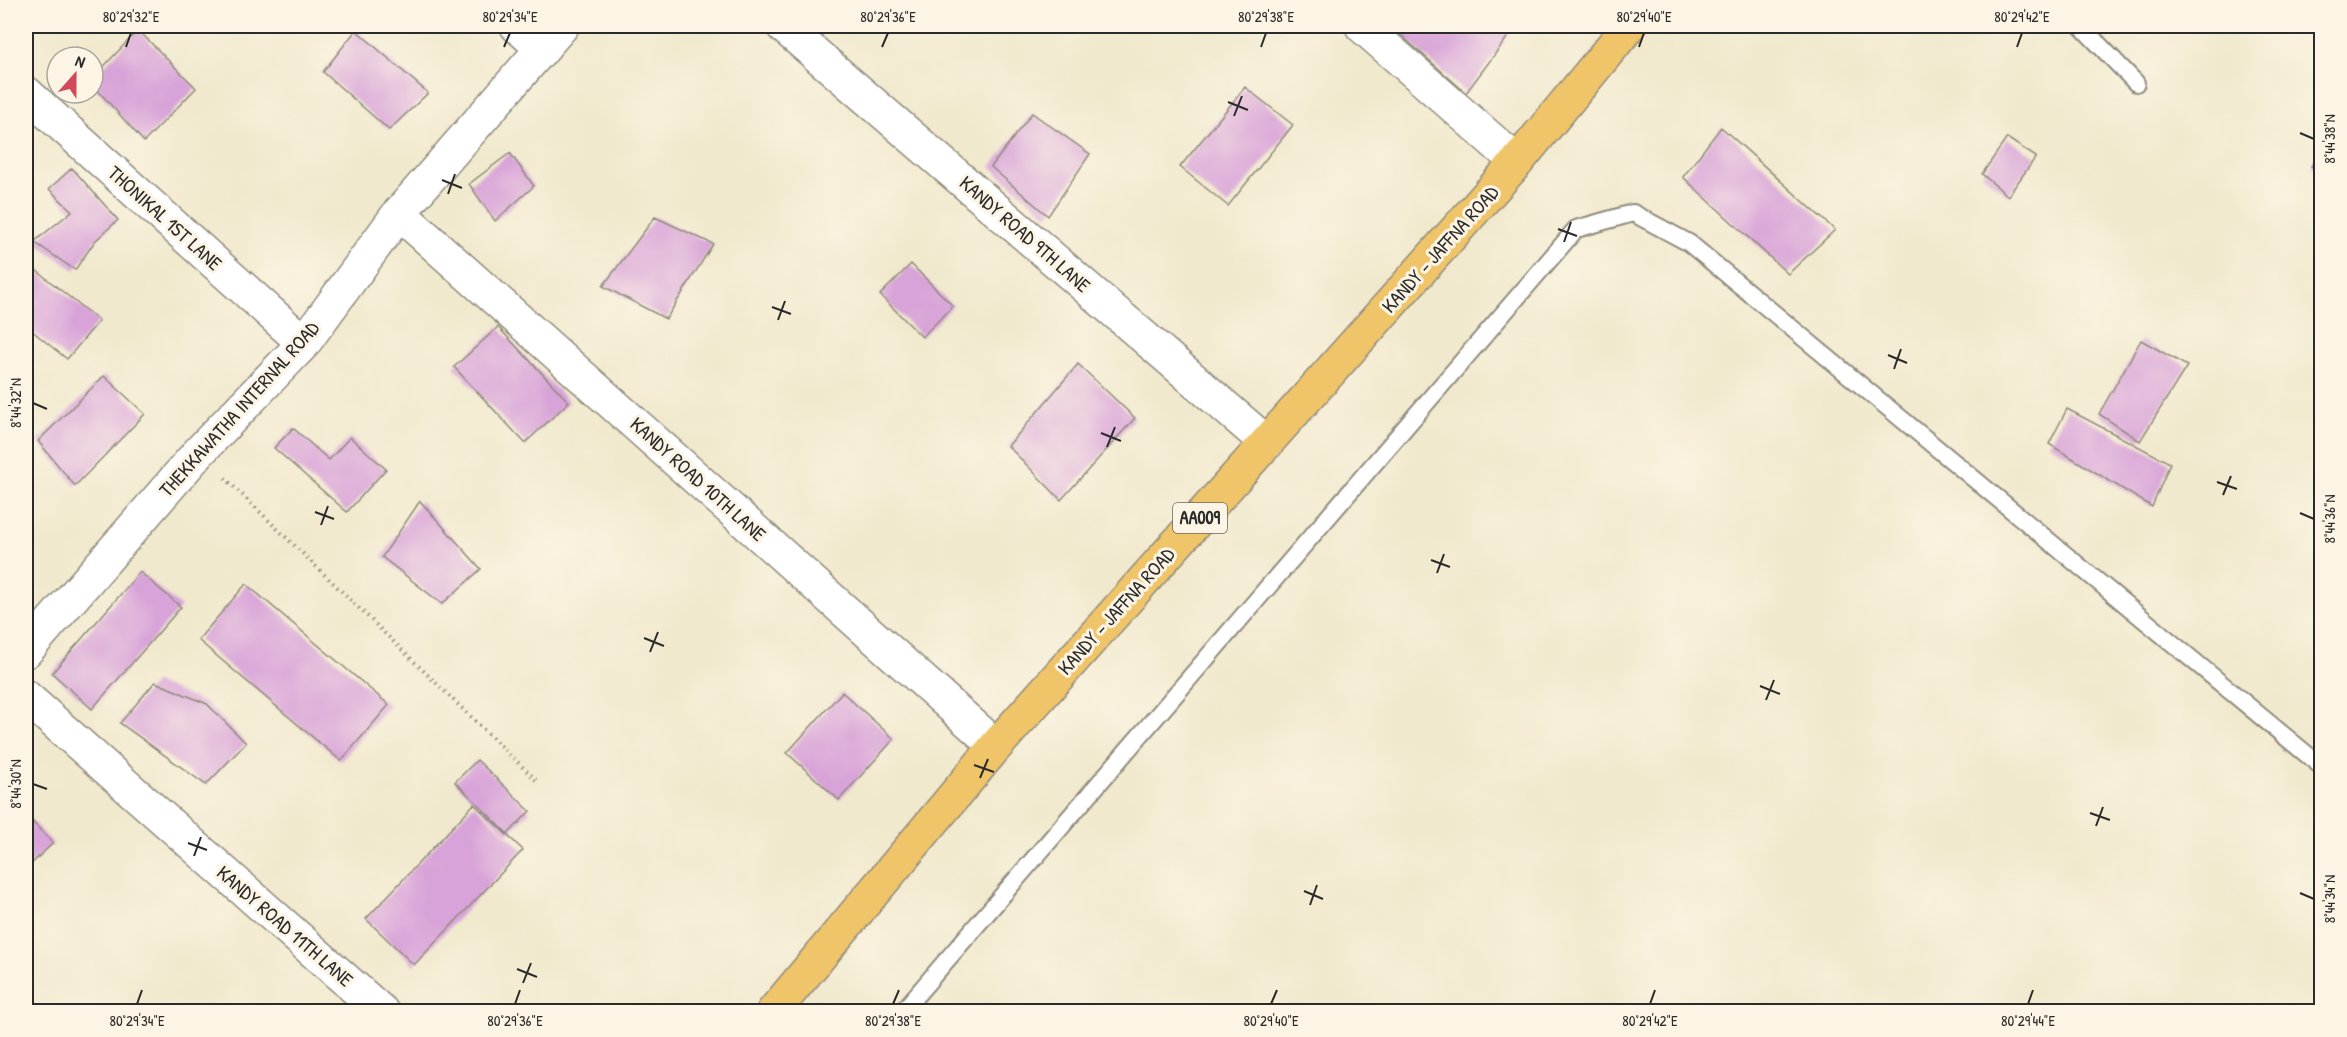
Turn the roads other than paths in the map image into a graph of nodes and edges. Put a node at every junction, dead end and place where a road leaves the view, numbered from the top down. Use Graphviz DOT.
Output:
graph roads {
  1 [pos="517,26"];
  2 [pos="783,26"];
  3 [pos="1362,26"];
  4 [pos="1629,26"];
  5 [pos="2081,26"];
  6 [pos="553,37"];
  7 [pos="2136,83"];
  8 [pos="26,93"];
  9 [pos="1517,162"];
  10 [pos="399,213"];
  11 [pos="304,343"];
  12 [pos="1267,443"];
  13 [pos="26,651"];
  14 [pos="26,697"];
  15 [pos="996,746"];
  16 [pos="2322,767"];
  17 [pos="382,1011"];
  18 [pos="773,1011"];
  19 [pos="902,1011"];
  1 -- 6 [label="street"];
  2 -- 12 [label="street, KANDY ROAD 9TH LANE"];
  3 -- 9 [label="street"];
  4 -- 9 [label="highway, KANDY - JAFFNA ROAD / AA009"];
  5 -- 7 [label="lane"];
  6 -- 10 [label="street, THEKKAWATHA INTERNAL ROAD"];
  8 -- 11 [label="street, THONIKAL 1ST LANE"];
  9 -- 12 [label="highway, KANDY - JAFFNA ROAD / AA009"];
  10 -- 11 [label="street, THEKKAWATHA INTERNAL ROAD"];
  10 -- 15 [label="street, KANDY ROAD 10TH LANE"];
  11 -- 13 [label="street, THEKKAWATHA INTERNAL ROAD"];
  12 -- 15 [label="highway, KANDY - JAFFNA ROAD / AA009"];
  14 -- 17 [label="street, KANDY ROAD 11TH LANE"];
  15 -- 18 [label="highway, KANDY - JAFFNA ROAD / AA009"];
  16 -- 19 [label="lane"];
}
